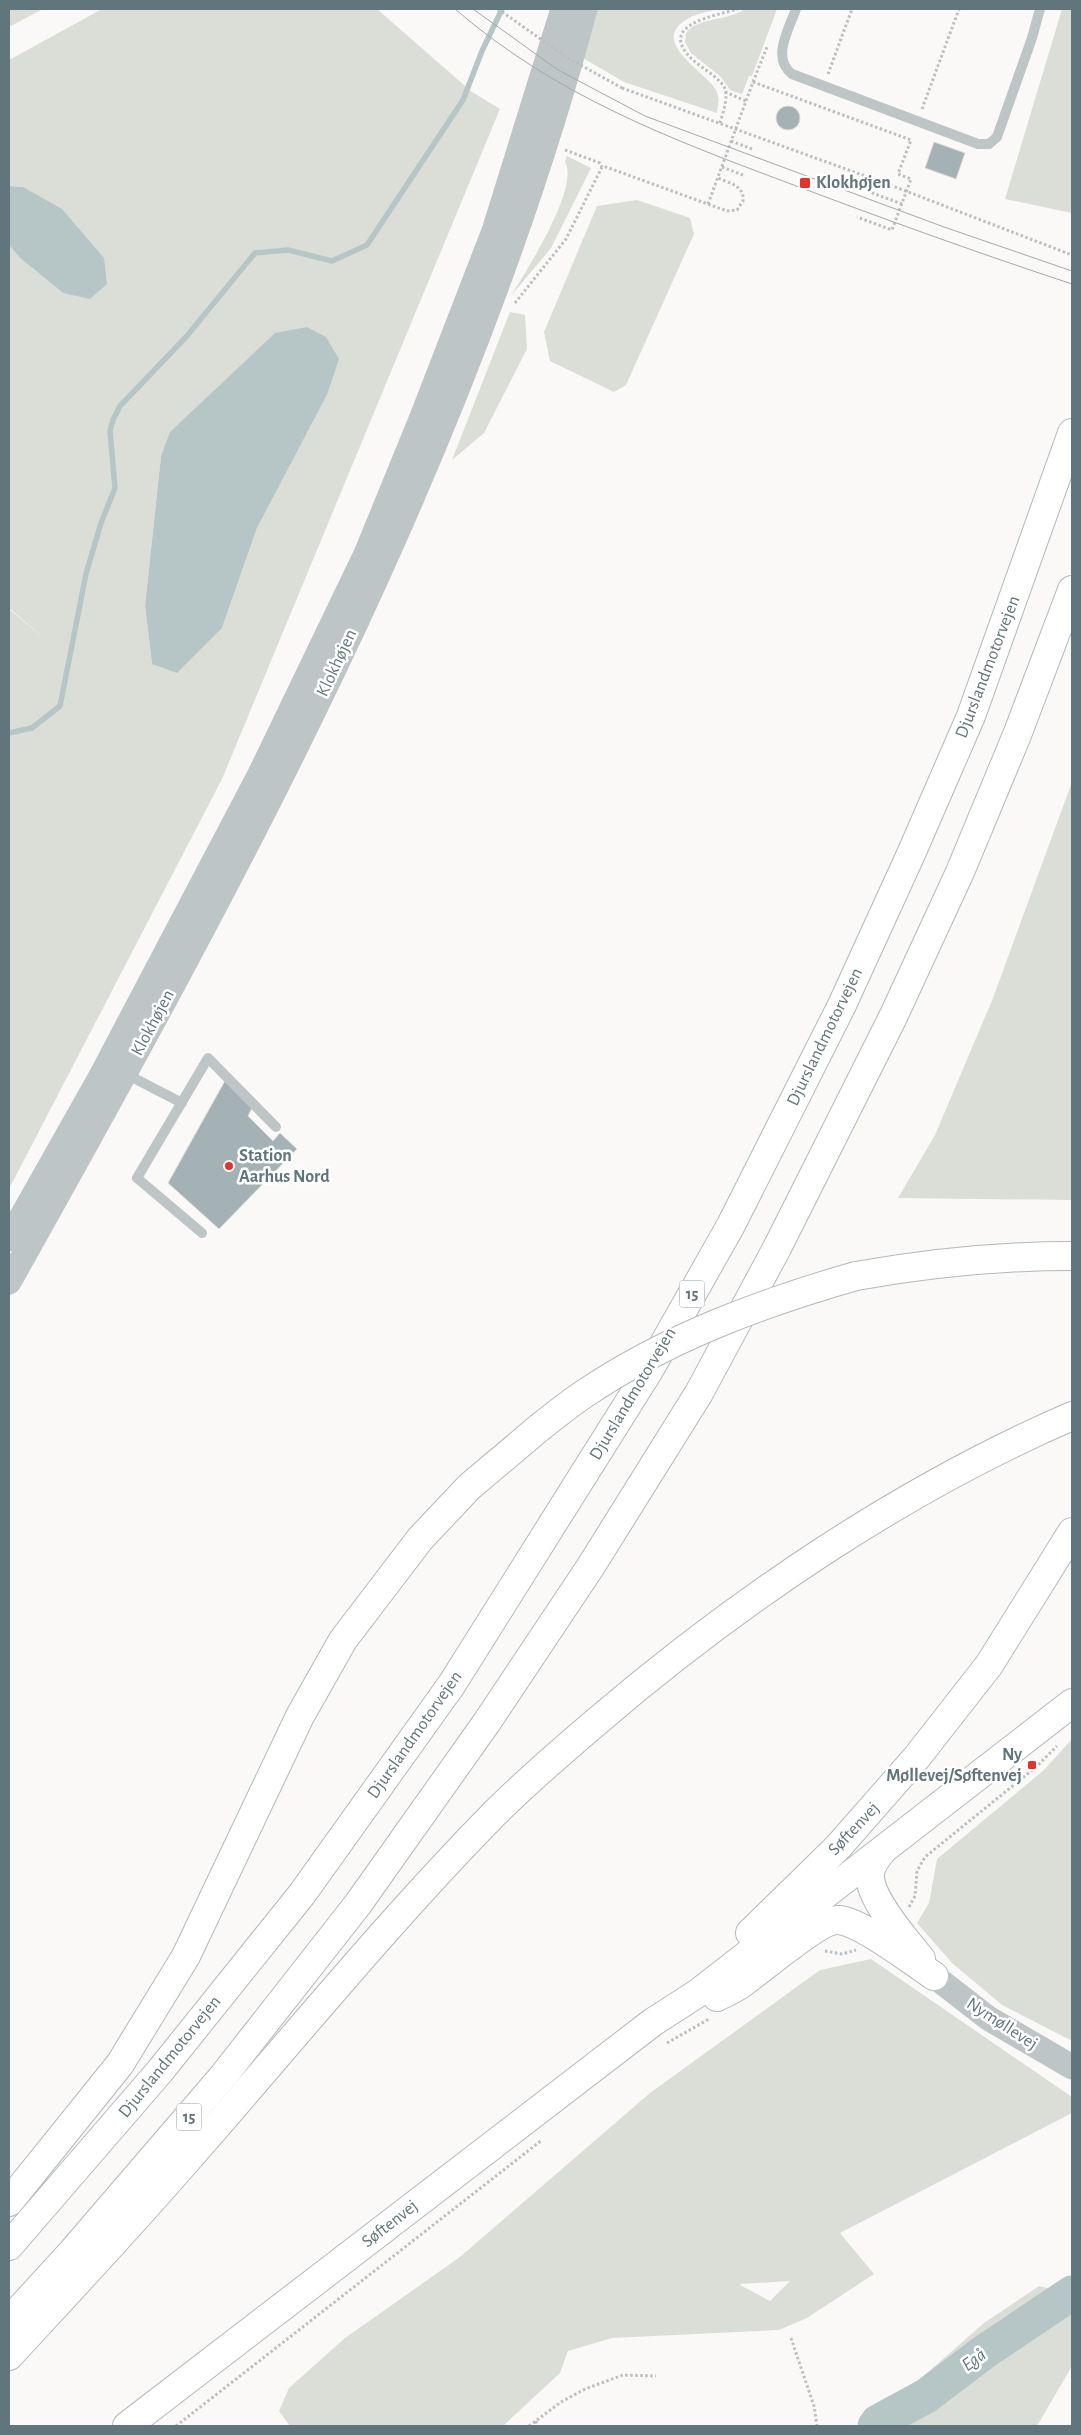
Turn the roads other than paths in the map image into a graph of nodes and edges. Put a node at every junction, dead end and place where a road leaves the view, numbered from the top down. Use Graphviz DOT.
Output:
graph roads {
  1 [pos="563,9"];
  2 [pos="585,9"];
  3 [pos="796,9"];
  4 [pos="1040,9"];
  5 [pos="1072,433"];
  6 [pos="1072,590"];
  7 [pos="126,1074"];
  8 [pos="182,1103"];
  9 [pos="276,1127"];
  10 [pos="202,1233"];
  11 [pos="9,1239"];
  12 [pos="1072,1256"];
  13 [pos="9,1282"];
  14 [pos="1072,1416"];
  15 [pos="1072,1532"];
  16 [pos="1072,1703"];
  17 [pos="882,1851"];
  18 [pos="883,1929"];
  19 [pos="934,1976"];
  20 [pos="660,2033"];
  21 [pos="1072,2067"];
  22 [pos="9,2202"];
  23 [pos="9,2246"];
  24 [pos="9,2321"];
  25 [pos="9,2356"];
  26 [pos="127,2426"];
  1 -- 11 [label="street, Klokhøjen"];
  2 -- 7 [label="street, Klokhøjen"];
  3 -- 4 [label="lane"];
  5 -- 23 [label="main road, Djurslandmotorvejen / 15"];
  6 -- 24 [label="main road, 15"];
  7 -- 8 [label="lane"];
  7 -- 13 [label="street, Klokhøjen"];
  8 -- 9 [label="lane"];
  8 -- 10 [label="lane"];
  12 -- 22 [label="main road, bridge"];
  14 -- 25 [label="main road"];
  15 -- 20 [label="main road, Søftenvej"];
  16 -- 17 [label="main road, Søftenvej"];
  17 -- 18 [label="main road"];
  17 -- 20 [label="main road, Søftenvej"];
  18 -- 19 [label="main road"];
  18 -- 20 [label="main road"];
  19 -- 21 [label="street, Nymøllevej"];
  20 -- 26 [label="main road, Søftenvej"];
}
